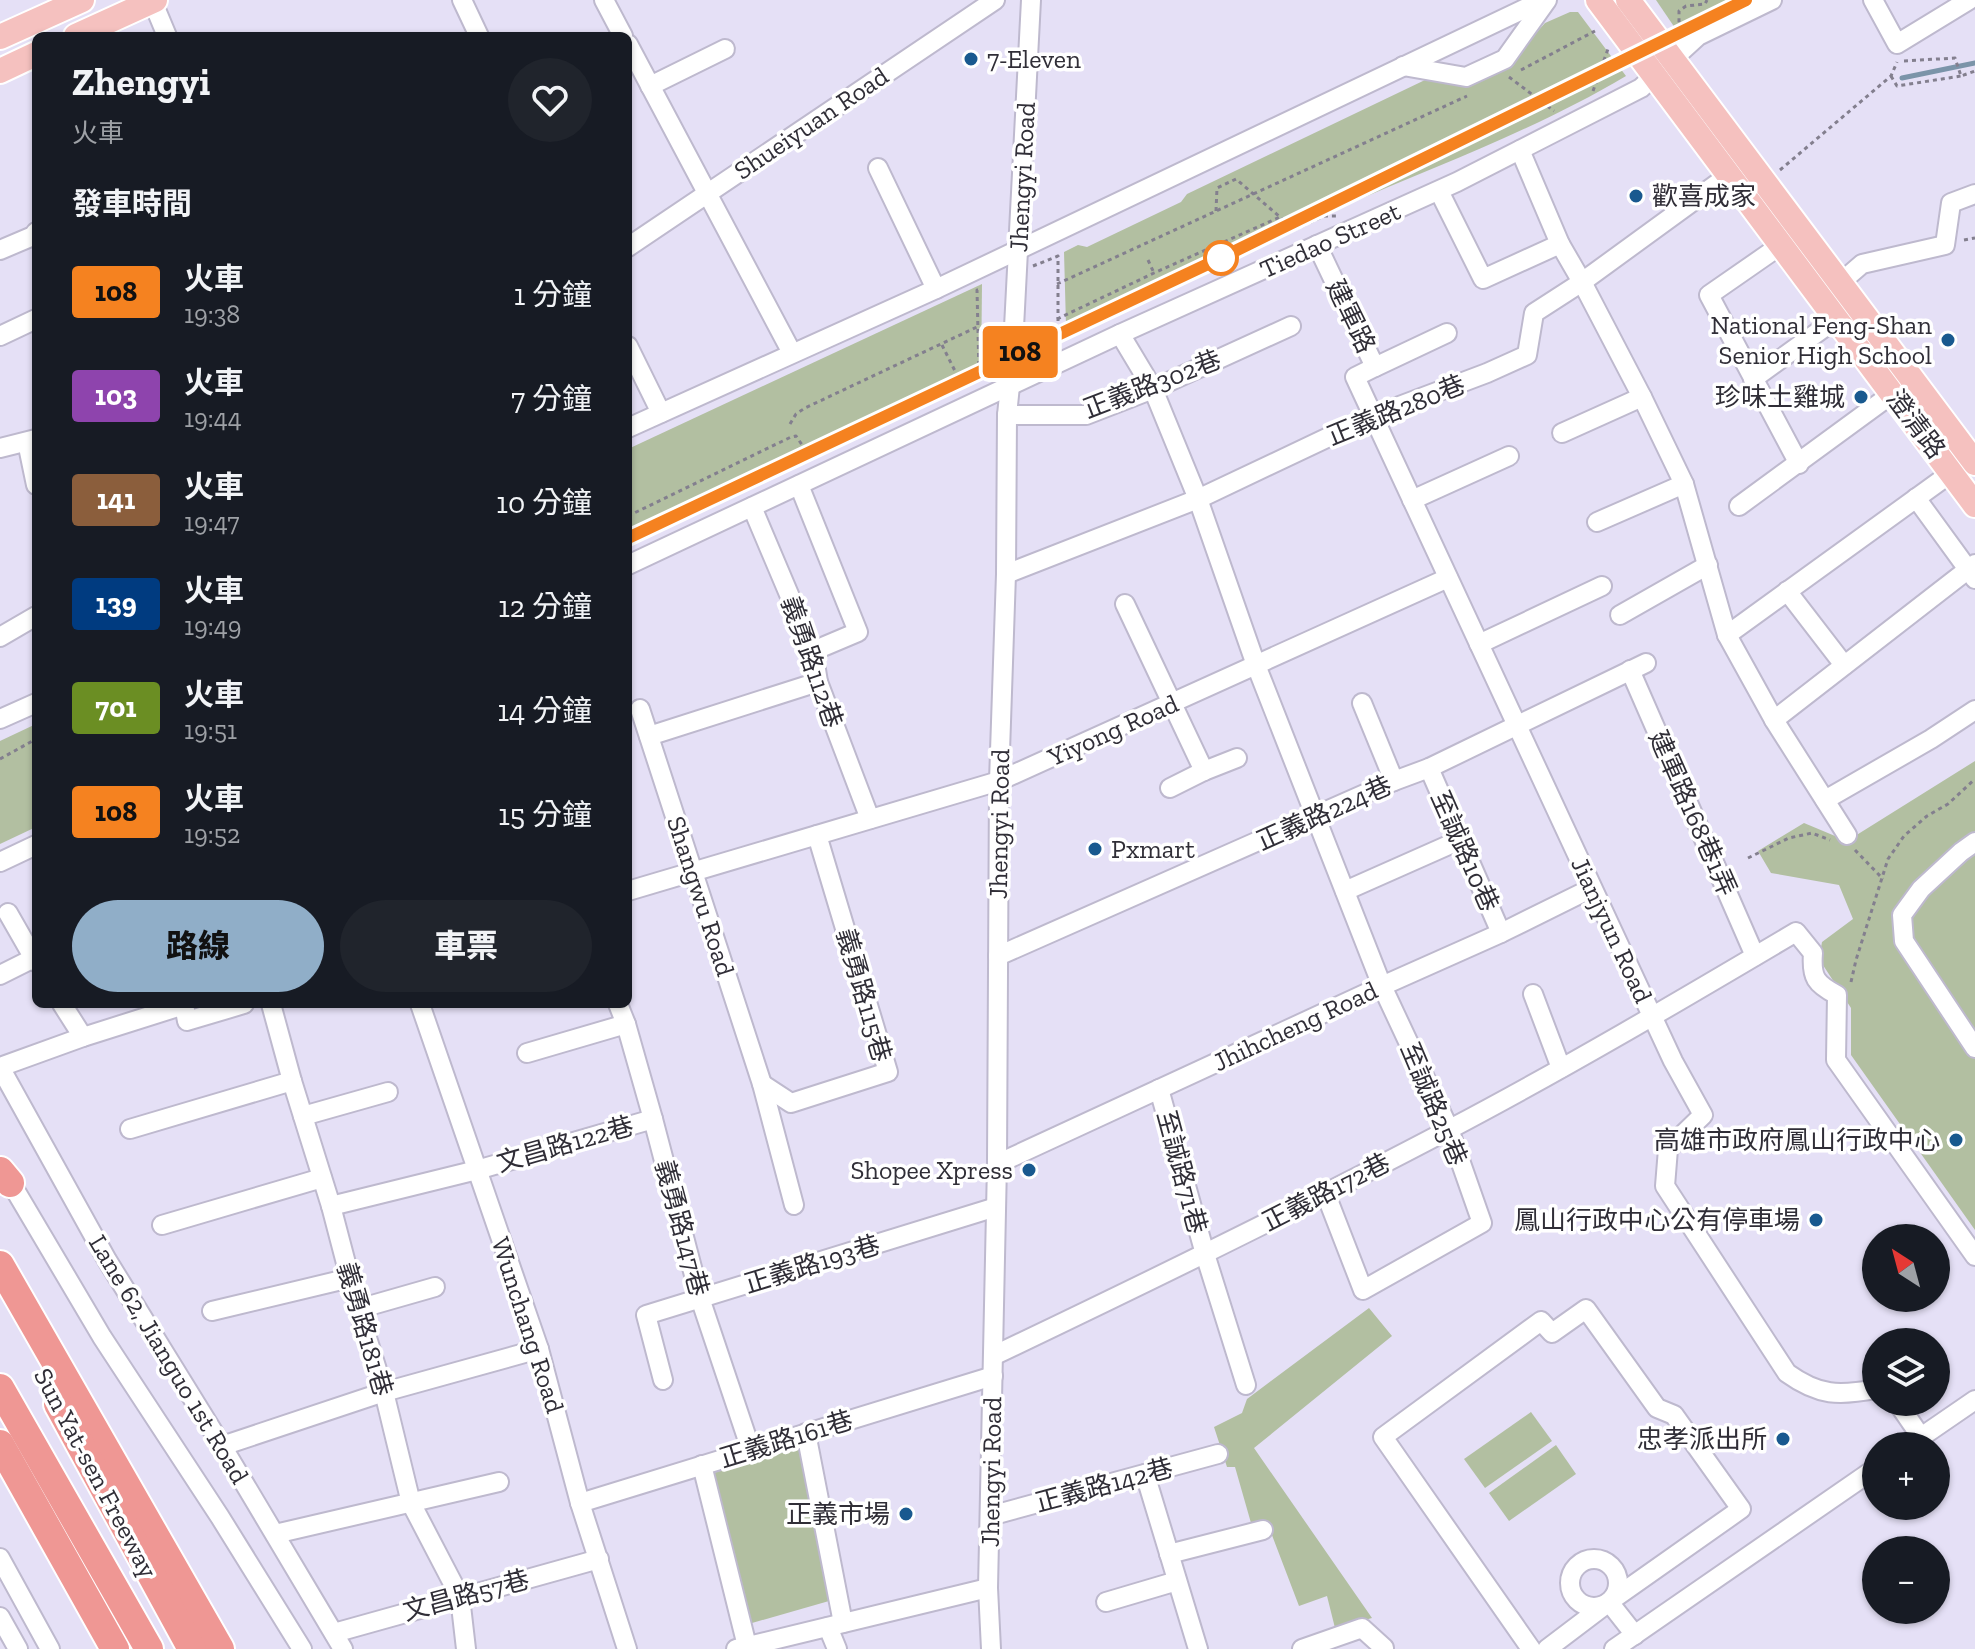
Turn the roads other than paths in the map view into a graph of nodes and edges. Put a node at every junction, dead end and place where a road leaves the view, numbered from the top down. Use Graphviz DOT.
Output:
graph roads {
  1 [pos="82,0"];
  2 [pos="153,0"];
  3 [pos="462,0"];
  4 [pos="995,0"];
  5 [pos="1031,0"];
  6 [pos="1545,0"];
  7 [pos="1598,0"];
  8 [pos="1628,0"];
  9 [pos="1772,0"];
  10 [pos="1873,0"];
  11 [pos="1969,0"];
  12 [pos="610,2"];
  13 [pos="85,32"];
  14 [pos="165,32"];
  15 [pos="477,32"];
  16 [pos="621,32"];
  17 [pos="0,37"];
  18 [pos="725,49"];
  19 [pos="632,52"];
  20 [pos="32,56"];
  21 [pos="1403,66"];
  22 [pos="1664,67"];
  23 [pos="0,71"];
  24 [pos="650,86"];
  25 [pos="1520,150"];
  26 [pos="878,168"];
  27 [pos="1729,175"];
  28 [pos="1439,191"];
  29 [pos="707,192"];
  30 [pos="1975,194"];
  31 [pos="32,236"];
  32 [pos="632,244"];
  33 [pos="1560,244"];
  34 [pos="1317,245"];
  35 [pos="1781,245"];
  36 [pos="1019,248"];
  37 [pos="0,250"];
  38 [pos="1582,282"];
  39 [pos="1840,283"];
  40 [pos="936,289"];
  41 [pos="1836,319"];
  42 [pos="32,321"];
  43 [pos="1291,326"];
  44 [pos="1447,333"];
  45 [pos="1120,334"];
  46 [pos="0,336"];
  47 [pos="792,353"];
  48 [pos="632,354"];
  49 [pos="1375,367"];
  50 [pos="1753,379"];
  51 [pos="1010,388"];
  52 [pos="1153,389"];
  53 [pos="1892,394"];
  54 [pos="1642,397"];
  55 [pos="661,413"];
  56 [pos="1007,415"];
  57 [pos="1373,416"];
  58 [pos="632,426"];
  59 [pos="1562,433"];
  60 [pos="31,441"];
  61 [pos="0,448"];
  62 [pos="1509,456"];
  63 [pos="1975,463"];
  64 [pos="1799,464"];
  65 [pos="1951,473"];
  66 [pos="1684,484"];
  67 [pos="799,485"];
  68 [pos="1916,498"];
  69 [pos="1198,499"];
  70 [pos="1412,500"];
  71 [pos="1975,504"];
  72 [pos="1739,506"];
  73 [pos="752,507"];
  74 [pos="1597,522"];
  75 [pos="632,563"];
  76 [pos="1708,565"];
  77 [pos="1972,571"];
  78 [pos="1006,574"];
  79 [pos="1448,578"];
  80 [pos="1602,586"];
  81 [pos="1787,591"];
  82 [pos="1125,604"];
  83 [pos="1620,615"];
  84 [pos="32,618"];
  85 [pos="1727,635"];
  86 [pos="0,637"];
  87 [pos="1479,644"];
  88 [pos="813,651"];
  89 [pos="1256,665"];
  90 [pos="1844,665"];
  91 [pos="1638,666"];
  92 [pos="818,682"];
  93 [pos="1362,703"];
  94 [pos="1173,704"];
  95 [pos="32,705"];
  96 [pos="640,709"];
  97 [pos="1975,710"];
  98 [pos="0,719"];
  99 [pos="1774,720"];
  100 [pos="1517,725"];
  101 [pos="641,732"];
  102 [pos="1237,758"];
  103 [pos="1429,768"];
  104 [pos="1204,771"];
  105 [pos="999,781"];
  106 [pos="1394,781"];
  107 [pos="1170,788"];
  108 [pos="1825,800"];
  109 [pos="1316,816"];
  110 [pos="870,819"];
  111 [pos="817,835"];
  112 [pos="1460,840"];
  113 [pos="1841,840"];
  114 [pos="1975,842"];
  115 [pos="32,847"];
  116 [pos="0,862"];
  117 [pos="692,872"];
  118 [pos="1592,888"];
  119 [pos="632,890"];
  120 [pos="1345,891"];
  121 [pos="8,913"];
  122 [pos="1501,933"];
  123 [pos="32,954"];
  124 [pos="998,956"];
  125 [pos="1755,956"];
  126 [pos="32,960"];
  127 [pos="0,975"];
  128 [pos="1382,986"];
  129 [pos="1533,994"];
  130 [pos="65,1008"];
  131 [pos="175,1008"];
  132 [pos="185,1008"];
  133 [pos="231,1008"];
  134 [pos="272,1008"];
  135 [pos="421,1008"];
  136 [pos="620,1008"];
  137 [pos="1652,1016"];
  138 [pos="626,1024"];
  139 [pos="83,1037"];
  140 [pos="1975,1048"];
  141 [pos="527,1053"];
  142 [pos="0,1067"];
  143 [pos="1561,1068"];
  144 [pos="292,1081"];
  145 [pos="762,1084"];
  146 [pos="1159,1089"];
  147 [pos="388,1092"];
  148 [pos="303,1116"];
  149 [pos="653,1119"];
  150 [pos="130,1129"];
  151 [pos="1449,1129"];
  152 [pos="997,1164"];
  153 [pos="477,1170"];
  154 [pos="3,1173"];
  155 [pos="322,1178"];
  156 [pos="1325,1192"];
  157 [pos="794,1205"];
  158 [pos="331,1206"];
  159 [pos="996,1207"];
  160 [pos="162,1225"];
  161 [pos="1205,1254"];
  162 [pos="1975,1256"];
  163 [pos="0,1265"];
  164 [pos="350,1278"];
  165 [pos="435,1287"];
  166 [pos="0,1297"];
  167 [pos="700,1298"];
  168 [pos="358,1309"];
  169 [pos="212,1311"];
  170 [pos="539,1349"];
  171 [pos="993,1356"];
  172 [pos="993,1376"];
  173 [pos="663,1380"];
  174 [pos="1246,1385"];
  175 [pos="0,1388"];
  176 [pos="1862,1391"];
  177 [pos="384,1392"];
  178 [pos="1975,1400"];
  179 [pos="1928,1432"];
  180 [pos="806,1433"];
  181 [pos="0,1444"];
  182 [pos="222,1446"];
  183 [pos="751,1450"];
  184 [pos="1218,1454"];
  185 [pos="702,1465"];
  186 [pos="1145,1474"];
  187 [pos="1862,1478"];
  188 [pos="499,1482"];
  189 [pos="411,1503"];
  190 [pos="580,1503"];
  191 [pos="990,1516"];
  192 [pos="1263,1530"];
  193 [pos="275,1534"];
  194 [pos="1169,1554"];
  195 [pos="0,1558"];
  196 [pos="599,1559"];
  197 [pos="1177,1581"];
  198 [pos="988,1588"];
  199 [pos="460,1597"];
  200 [pos="1106,1602"];
  201 [pos="1609,1602"];
  202 [pos="0,1617"];
  203 [pos="836,1625"];
  204 [pos="1635,1635"];
  205 [pos="338,1641"];
  206 [pos="741,1648"];
  207 [pos="1383,1648"];
  208 [pos="18,1649"];
  209 [pos="50,1649"];
  210 [pos="115,1649"];
  211 [pos="149,1649"];
  212 [pos="192,1649"];
  213 [pos="220,1649"];
  214 [pos="302,1649"];
  215 [pos="466,1649"];
  216 [pos="627,1649"];
  217 [pos="837,1649"];
  218 [pos="991,1649"];
  219 [pos="1198,1649"];
  220 [pos="1302,1649"];
  221 [pos="1531,1649"];
  222 [pos="1547,1649"];
  223 [pos="1614,1649"];
  1 -- 17 [label="main road"];
  2 -- 13 [label="main road"];
  2 -- 14 [label="street"];
  3 -- 15 [label="street"];
  4 -- 29 [label="street, Shueiyuan Road"];
  5 -- 36 [label="street, Jhengyi Road"];
  6 -- 21 [label="street"];
  6 -- 21 [label="street"];
  7 -- 22 [label="main road"];
  8 -- 22 [label="main road"];
  9 -- 22 [label="street, Tiedao Street"];
  10 -- 11 [label="street"];
  12 -- 16 [label="street"];
  18 -- 24 [label="street"];
  19 -- 24 [label="street"];
  20 -- 23 [label="main road"];
  21 -- 36 [label="street"];
  22 -- 25 [label="street, Tiedao Street"];
  22 -- 27 [label="main road"];
  22 -- 39 [label="main road"];
  22 -- 71 [label="main road, 澄清路"];
  24 -- 29 [label="street"];
  25 -- 28 [label="street, Tiedao Street"];
  25 -- 33 [label="street"];
  26 -- 40 [label="street"];
  27 -- 35 [label="main road"];
  27 -- 38 [label="street, 正義路280巷"];
  28 -- 33 [label="street"];
  28 -- 34 [label="street, Tiedao Street"];
  29 -- 32 [label="street, Shueiyuan Road"];
  29 -- 47 [label="street"];
  30 -- 39 [label="street"];
  31 -- 37 [label="street"];
  33 -- 38 [label="street"];
  34 -- 45 [label="street, Tiedao Street"];
  34 -- 49 [label="street, 建軍路"];
  35 -- 41 [label="main road"];
  35 -- 50 [label="street"];
  36 -- 40 [label="street"];
  36 -- 51 [label="street, Jhengyi Road"];
  38 -- 54 [label="street"];
  38 -- 57 [label="street, 正義路280巷"];
  39 -- 63 [label="main road"];
  40 -- 47 [label="street"];
  41 -- 50 [label="street"];
  41 -- 53 [label="main road"];
  42 -- 46 [label="street"];
  43 -- 52 [label="street, 正義路302巷"];
  44 -- 49 [label="street"];
  45 -- 51 [label="street, Tiedao Street"];
  45 -- 52 [label="street, 至誠路25巷"];
  47 -- 55 [label="street"];
  48 -- 55 [label="street"];
  49 -- 57 [label="street, Jianjyun Road"];
  50 -- 64 [label="street"];
  51 -- 56 [label="street, Jhengyi Road"];
  51 -- 67 [label="street, Tiedao Street"];
  52 -- 56 [label="street, 正義路302巷"];
  52 -- 69 [label="street, 至誠路25巷"];
  53 -- 64 [label="street"];
  53 -- 65 [label="main road"];
  54 -- 59 [label="street"];
  54 -- 66 [label="street"];
  55 -- 58 [label="street"];
  56 -- 78 [label="street, Jhengyi Road"];
  57 -- 69 [label="street, 正義路280巷"];
  57 -- 70 [label="street, Jianjyun Road"];
  60 -- 61 [label="street"];
  62 -- 70 [label="street"];
  64 -- 72 [label="street"];
  65 -- 68 [label="street"];
  65 -- 71 [label="main road"];
  66 -- 74 [label="street"];
  66 -- 76 [label="street"];
  67 -- 73 [label="street, Tiedao Street"];
  67 -- 88 [label="street"];
  68 -- 77 [label="street"];
  68 -- 81 [label="street"];
  69 -- 78 [label="street, 正義路280巷"];
  69 -- 89 [label="street, 至誠路25巷"];
  70 -- 79 [label="street, Jianjyun Road"];
  73 -- 75 [label="street, Tiedao Street"];
  73 -- 88 [label="street, 義勇路112巷"];
  76 -- 83 [label="street"];
  76 -- 85 [label="street"];
  77 -- 90 [label="street"];
  78 -- 105 [label="street, Jhengyi Road"];
  79 -- 87 [label="street, Jianjyun Road"];
  79 -- 89 [label="street, Yiyong Road"];
  80 -- 87 [label="street"];
  81 -- 85 [label="street"];
  81 -- 90 [label="street"];
  82 -- 94 [label="street"];
  84 -- 86 [label="street"];
  85 -- 99 [label="street"];
  87 -- 100 [label="street, Jianjyun Road"];
  88 -- 92 [label="street, 義勇路112巷"];
  89 -- 94 [label="street, Yiyong Road"];
  89 -- 109 [label="street, 至誠路25巷"];
  90 -- 99 [label="street"];
  91 -- 100 [label="street, 正義路224巷"];
  91 -- 125 [label="street, 建軍路168巷1弄"];
  92 -- 101 [label="street"];
  92 -- 110 [label="street, 義勇路112巷"];
  93 -- 106 [label="street"];
  94 -- 104 [label="street"];
  94 -- 105 [label="street, Yiyong Road"];
  95 -- 98 [label="street"];
  96 -- 101 [label="street, Shangwu Road"];
  97 -- 108 [label="street"];
  99 -- 108 [label="street"];
  100 -- 103 [label="street, 正義路224巷"];
  100 -- 118 [label="street, Jianjyun Road"];
  101 -- 117 [label="street, Shangwu Road"];
  102 -- 104 [label="street"];
  103 -- 106 [label="street, 正義路224巷"];
  103 -- 112 [label="street, 至誠路10巷"];
  104 -- 107 [label="street"];
  105 -- 110 [label="street, Yiyong Road"];
  105 -- 124 [label="street, Jhengyi Road"];
  106 -- 109 [label="street, 正義路224巷"];
  108 -- 113 [label="street"];
  109 -- 120 [label="street, 至誠路25巷"];
  109 -- 124 [label="street, 正義路224巷"];
  110 -- 111 [label="street, Yiyong Road"];
  111 -- 117 [label="street, Yiyong Road"];
  111 -- 145 [label="street, 義勇路115巷"];
  112 -- 120 [label="street"];
  112 -- 122 [label="street, 至誠路10巷"];
  114 -- 140 [label="street"];
  115 -- 116 [label="street"];
  117 -- 119 [label="street, Yiyong Road"];
  117 -- 145 [label="street, Shangwu Road"];
  118 -- 122 [label="street, Jhihcheng Road"];
  118 -- 137 [label="street, Jianjyun Road"];
  120 -- 128 [label="street, 至誠路25巷"];
  121 -- 123 [label="street"];
  122 -- 128 [label="street, Jhihcheng Road"];
  124 -- 152 [label="street, Jhengyi Road"];
  125 -- 137 [label="street, 正義路172巷"];
  125 -- 162 [label="street, 正義路172巷"];
  126 -- 127 [label="street"];
  128 -- 146 [label="street, Jhihcheng Road"];
  128 -- 151 [label="street, 至誠路25巷"];
  129 -- 143 [label="street"];
  130 -- 139 [label="street"];
  131 -- 139 [label="street"];
  132 -- 133 [label="street"];
  134 -- 144 [label="street, 義勇路181巷"];
  135 -- 153 [label="street, Wunchang Road"];
  136 -- 138 [label="street, 義勇路147巷"];
  137 -- 143 [label="street, 正義路172巷"];
  137 -- 176 [label="street, Jianjyun Road"];
  138 -- 141 [label="street"];
  138 -- 149 [label="street, 義勇路147巷"];
  139 -- 142 [label="street"];
  142 -- 182 [label="street, Lane 62, Jianguo 1st Road"];
  143 -- 151 [label="street, 正義路172巷"];
  144 -- 148 [label="street, 義勇路181巷"];
  144 -- 150 [label="street"];
  145 -- 157 [label="street, Shangwu Road"];
  146 -- 152 [label="street, Jhihcheng Road"];
  146 -- 161 [label="street, 至誠路71巷"];
  147 -- 148 [label="street"];
  148 -- 155 [label="street, 義勇路181巷"];
  149 -- 153 [label="street, 文昌路122巷"];
  149 -- 167 [label="street, 義勇路147巷"];
  151 -- 156 [label="street, 正義路172巷"];
  151 -- 156 [label="street, 至誠路25巷"];
  152 -- 159 [label="street, Jhengyi Road"];
  153 -- 158 [label="street, 文昌路122巷"];
  153 -- 170 [label="street, Wunchang Road"];
  154 -- 214 [label="street"];
  155 -- 158 [label="street, 義勇路181巷"];
  155 -- 160 [label="street"];
  156 -- 161 [label="street, 正義路172巷"];
  158 -- 164 [label="street, 義勇路181巷"];
  159 -- 167 [label="street, 正義路193巷"];
  159 -- 171 [label="street, Jhengyi Road"];
  161 -- 171 [label="street, 正義路172巷"];
  161 -- 174 [label="street, 至誠路71巷"];
  163 -- 213 [label="highway"];
  164 -- 168 [label="street, 義勇路181巷"];
  164 -- 169 [label="street"];
  165 -- 168 [label="street"];
  166 -- 212 [label="highway, Sun Yat-sen Freeway"];
  167 -- 173 [label="street, 正義路193巷"];
  167 -- 183 [label="street, 義勇路147巷"];
  168 -- 177 [label="street, 義勇路181巷"];
  170 -- 177 [label="street"];
  170 -- 190 [label="street, Wunchang Road"];
  171 -- 172 [label="street, Jhengyi Road"];
  172 -- 180 [label="street, 正義路161巷"];
  172 -- 191 [label="street, Jhengyi Road"];
  175 -- 211 [label="highway, Sun Yat-sen Freeway"];
  177 -- 182 [label="street"];
  177 -- 189 [label="street, 義勇路181巷"];
  178 -- 179 [label="street"];
  180 -- 183 [label="street, 正義路161巷"];
  180 -- 203 [label="street"];
  181 -- 210 [label="highway"];
  182 -- 193 [label="street, Lane 62, Jianguo 1st Road"];
  183 -- 185 [label="street, 正義路161巷"];
  184 -- 186 [label="street, 正義路142巷"];
  185 -- 190 [label="street, 正義路161巷"];
  185 -- 206 [label="street"];
  186 -- 191 [label="street, 正義路142巷"];
  186 -- 194 [label="street"];
  187 -- 204 [label="street"];
  188 -- 189 [label="street"];
  189 -- 193 [label="street"];
  189 -- 199 [label="street, 義勇路181巷"];
  190 -- 196 [label="street, Wunchang Road"];
  191 -- 198 [label="street, Jhengyi Road"];
  192 -- 194 [label="street"];
  193 -- 205 [label="street, Lane 62, Jianguo 1st Road"];
  194 -- 197 [label="street"];
  195 -- 209 [label="street"];
  196 -- 199 [label="street, 文昌路57巷"];
  196 -- 216 [label="street, Wunchang Road"];
  197 -- 200 [label="street"];
  197 -- 219 [label="street"];
  198 -- 203 [label="street"];
  198 -- 218 [label="street, Jhengyi Road"];
  199 -- 205 [label="street, 文昌路57巷"];
  199 -- 215 [label="street, 義勇路181巷"];
  201 -- 204 [label="street"];
  201 -- 221 [label="street"];
  201 -- 222 [label="street"];
  202 -- 208 [label="street"];
  203 -- 206 [label="street"];
  203 -- 217 [label="street"];
  204 -- 223 [label="street"];
  207 -- 220 [label="street"];
}
